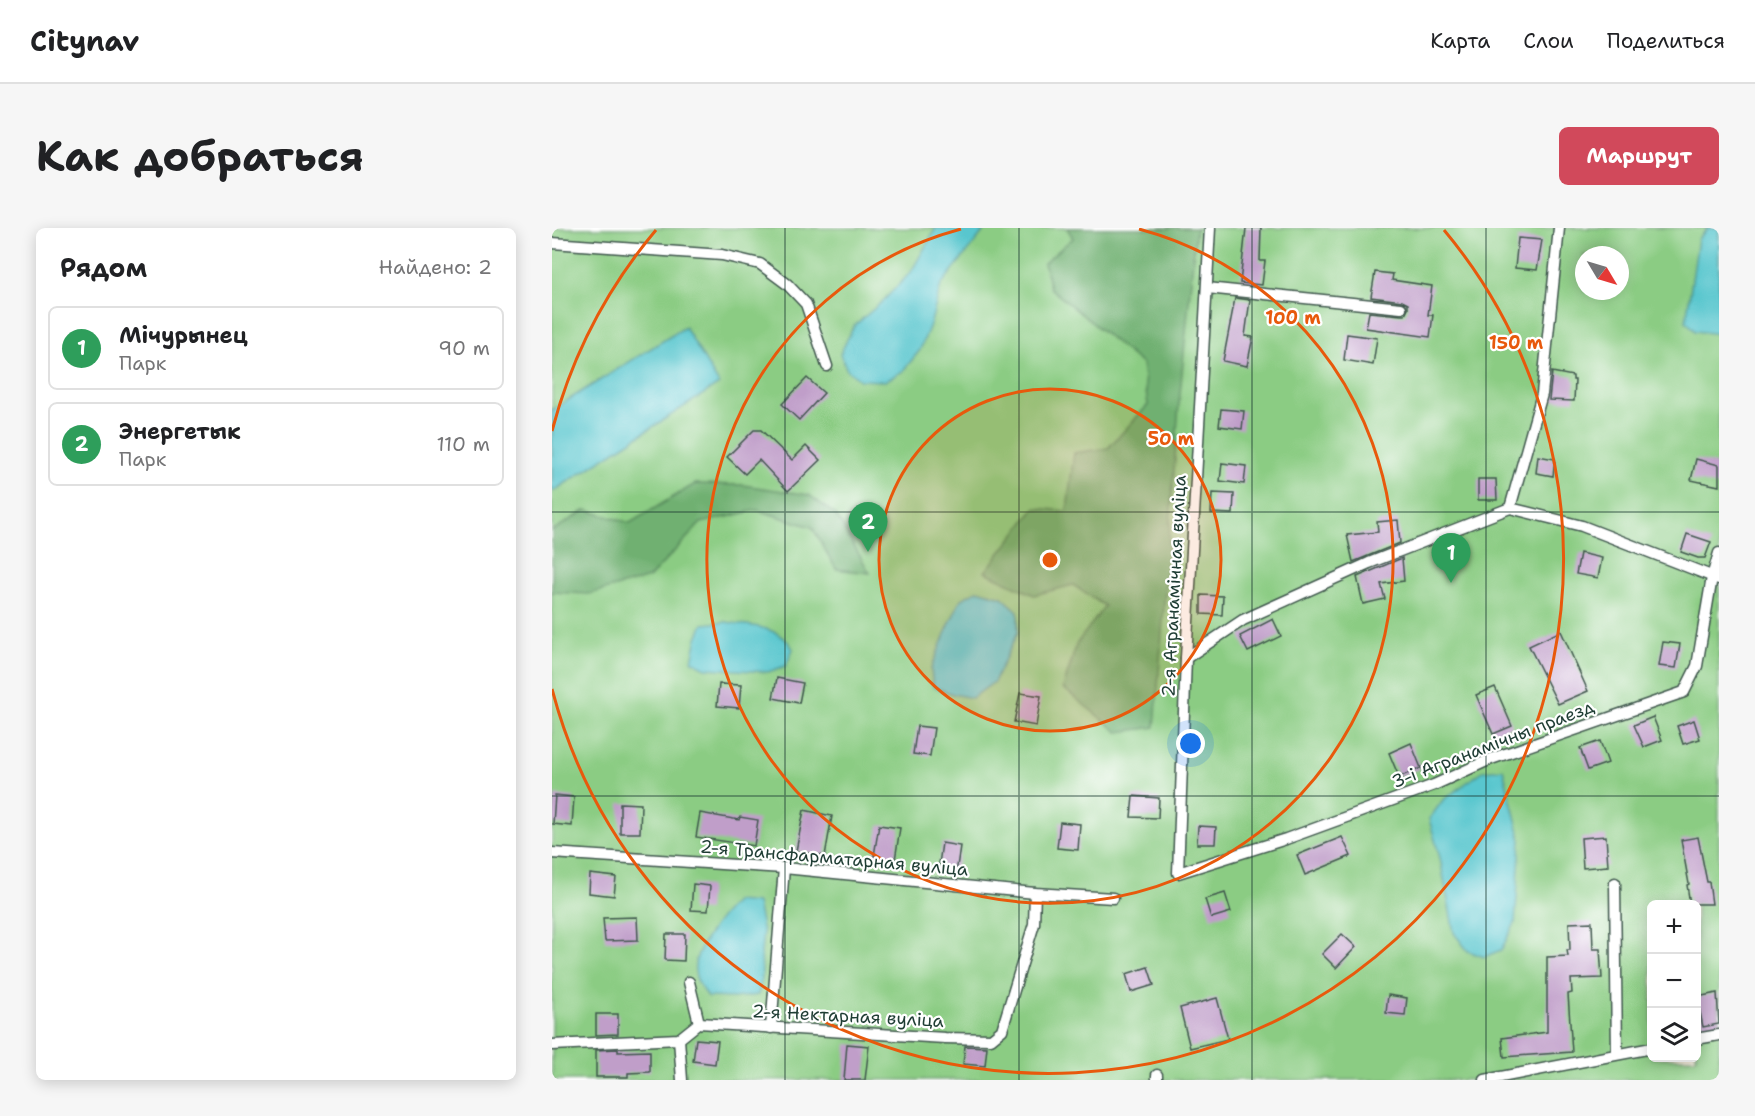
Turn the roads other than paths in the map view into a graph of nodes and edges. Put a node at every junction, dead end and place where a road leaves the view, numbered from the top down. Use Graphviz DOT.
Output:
graph roads {
  1 [pos="1210,228"];
  2 [pos="1559,228"];
  3 [pos="552,243"];
  4 [pos="1206,288"];
  5 [pos="1401,308"];
  6 [pos="826,366"];
  7 [pos="1510,508"];
  8 [pos="1719,553"];
  9 [pos="1716,578"];
  10 [pos="1186,658"];
  11 [pos="552,853"];
  12 [pos="784,868"];
  13 [pos="1178,873"];
  14 [pos="1615,883"];
  15 [pos="1035,893"];
  16 [pos="1113,898"];
  17 [pos="689,982"];
  18 [pos="699,1023"];
  19 [pos="771,1028"];
  20 [pos="1719,1035"];
  21 [pos="1701,1038"];
  22 [pos="679,1040"];
  23 [pos="552,1045"];
  24 [pos="1647,1049"];
  25 [pos="1617,1054"];
  26 [pos="682,1080"];
  27 [pos="1485,1080"];
  1 -- 4 [label="lane, 2-я Агранамічная вуліца"];
  2 -- 7 [label="lane"];
  3 -- 6 [label="lane"];
  4 -- 5 [label="lane"];
  4 -- 10 [label="lane, 2-я Агранамічная вуліца"];
  7 -- 9 [label="lane"];
  7 -- 10 [label="lane"];
  8 -- 9 [label="lane, 3-і Агранамічны праезд"];
  9 -- 13 [label="lane, 3-і Агранамічны праезд"];
  10 -- 13 [label="lane, 2-я Агранамічная вуліца"];
  11 -- 12 [label="lane, 2-я Трансфарматарная вуліца"];
  12 -- 15 [label="lane, 2-я Трансфарматарная вуліца"];
  12 -- 19 [label="lane"];
  14 -- 25 [label="lane"];
  15 -- 16 [label="lane, 2-я Трансфарматарная вуліца"];
  15 -- 19 [label="lane, 2-я Нектарная вуліца"];
  17 -- 18 [label="lane"];
  18 -- 19 [label="lane, 2-я Нектарная вуліца"];
  18 -- 22 [label="lane"];
  20 -- 21 [label="lane"];
  22 -- 23 [label="lane"];
  22 -- 26 [label="lane"];
  24 -- 25 [label="lane"];
  25 -- 27 [label="lane"];
}
